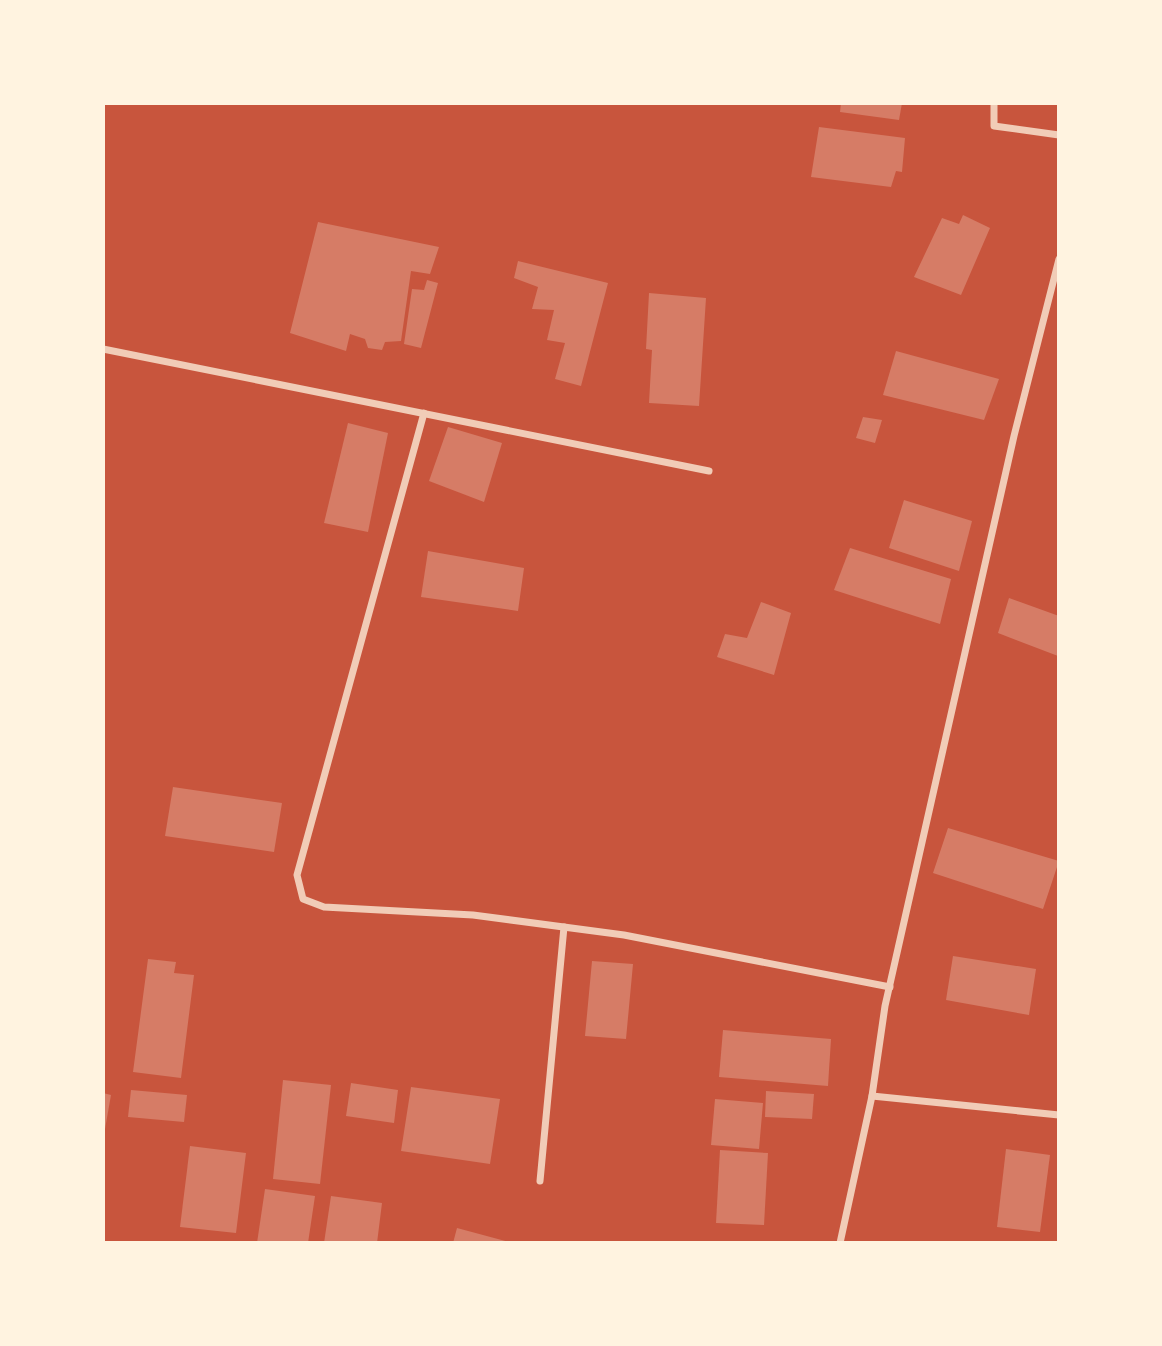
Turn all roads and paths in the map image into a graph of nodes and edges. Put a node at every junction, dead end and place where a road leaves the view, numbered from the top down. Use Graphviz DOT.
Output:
graph roads {
  1 [pos="994,103"];
  2 [pos="1059,135"];
  3 [pos="1059,259"];
  4 [pos="103,349"];
  5 [pos="424,413"];
  6 [pos="709,471"];
  7 [pos="564,927"];
  8 [pos="890,987"];
  9 [pos="872,1096"];
  10 [pos="1059,1115"];
  11 [pos="540,1181"];
  12 [pos="840,1243"];
  1 -- 2 [label="street"];
  3 -- 8 [label="street"];
  4 -- 5 [label="street"];
  5 -- 6 [label="street"];
  5 -- 7 [label="street"];
  7 -- 8 [label="street"];
  7 -- 11 [label="street"];
  8 -- 9 [label="street"];
  9 -- 10 [label="street"];
  9 -- 12 [label="street"];
}
